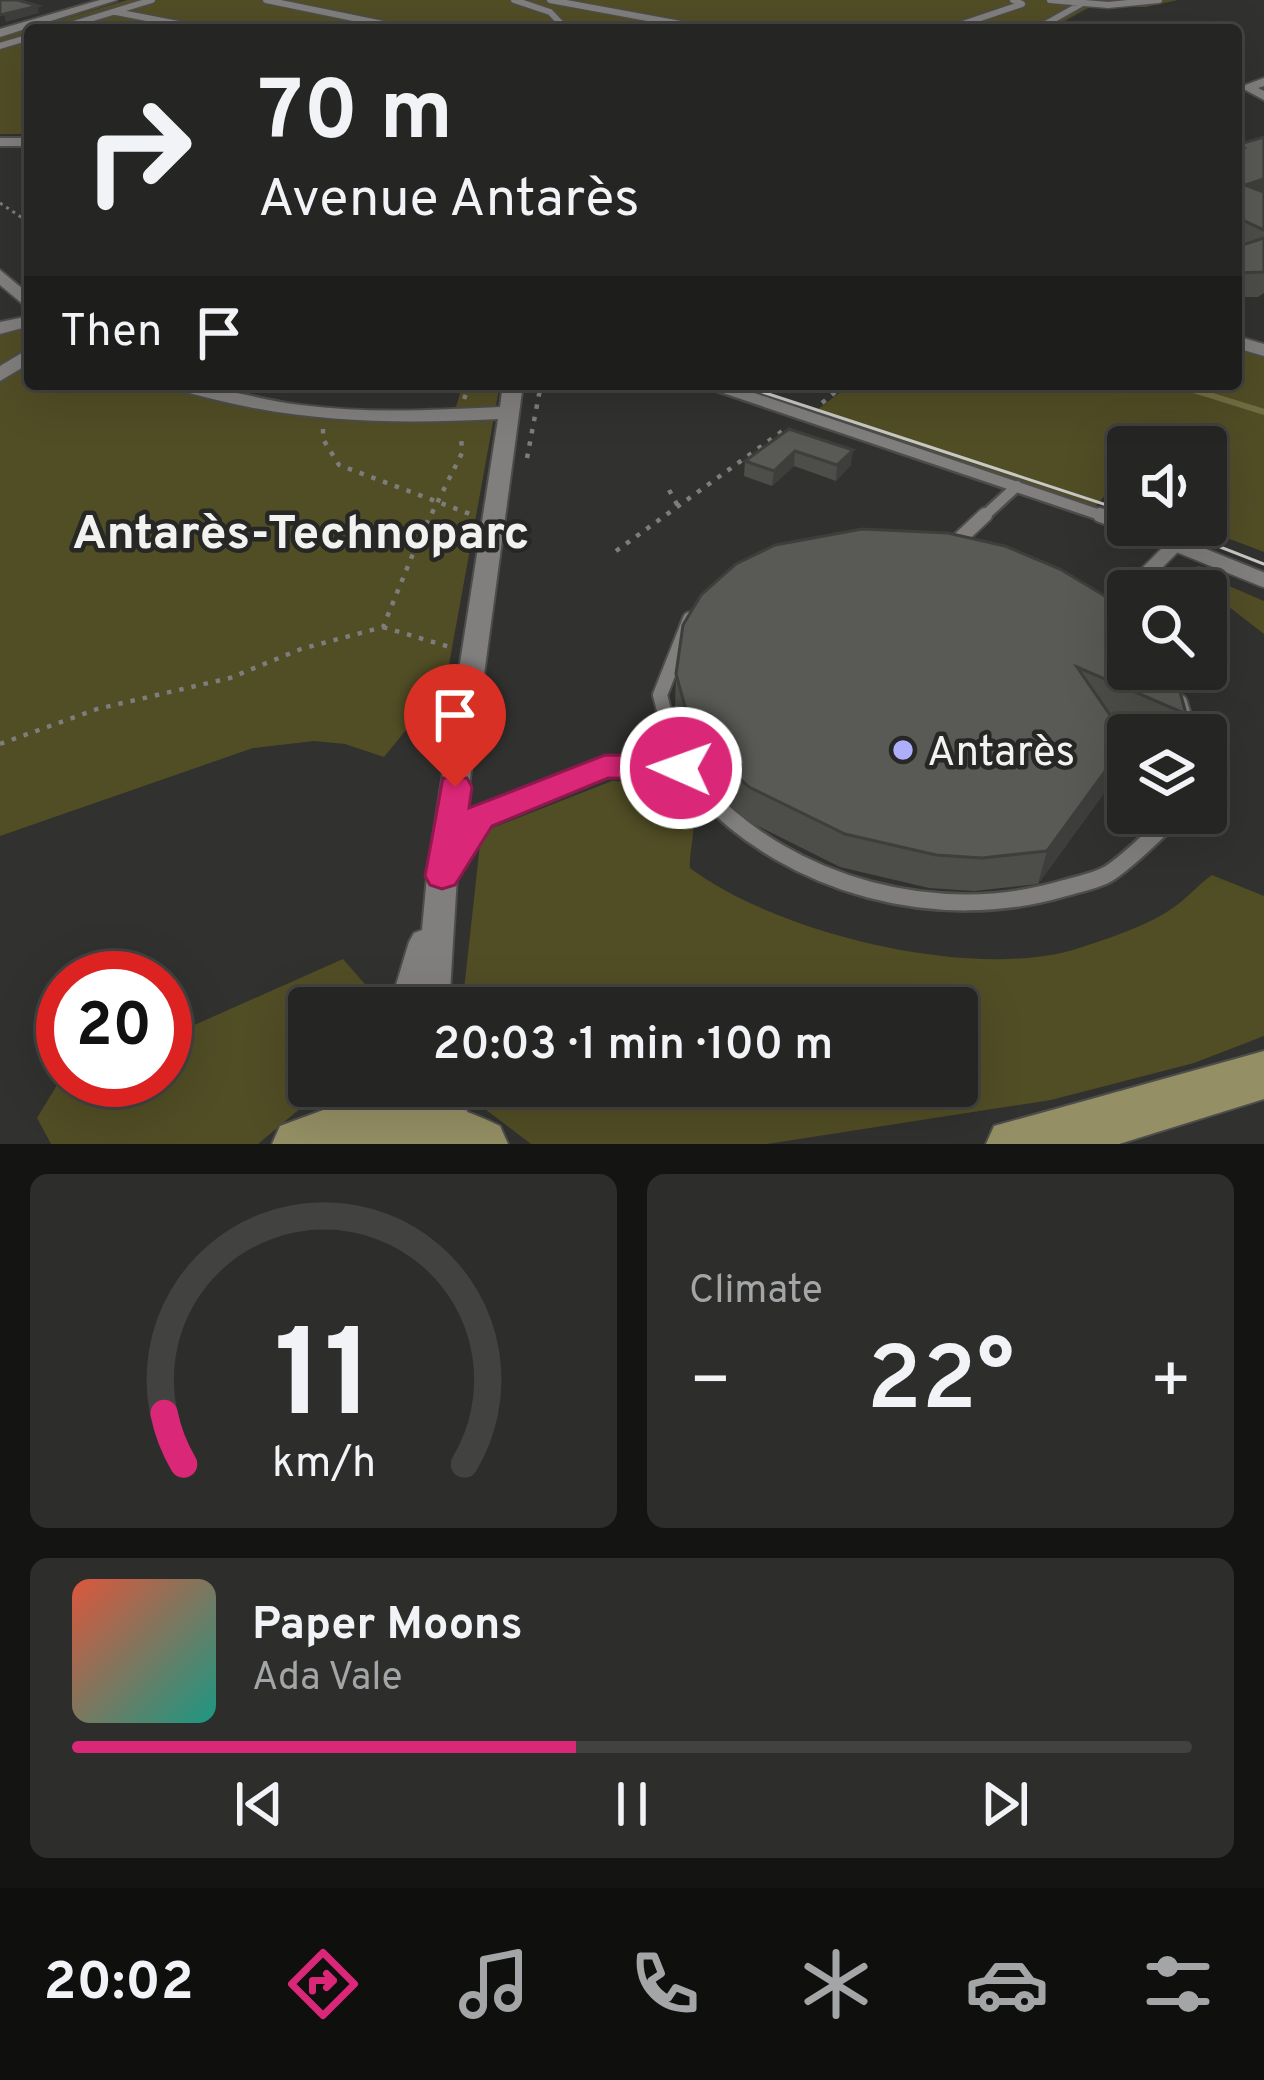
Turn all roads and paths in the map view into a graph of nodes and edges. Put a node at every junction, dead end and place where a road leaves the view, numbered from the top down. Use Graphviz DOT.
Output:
graph roads {
  1 [pos="152,0"];
  2 [pos="266,0"];
  3 [pos="514,0"];
  4 [pos="550,0"];
  5 [pos="1013,0"];
  6 [pos="1050,0"];
  7 [pos="1159,0"];
  8 [pos="1083,3"];
  9 [pos="113,6"];
  10 [pos="75,11"];
  11 [pos="100,16"];
  12 [pos="29,24"];
  13 [pos="74,24"];
  14 [pos="185,24"];
  15 [pos="383,24"];
  16 [pos="561,24"];
  17 [pos="680,24"];
  18 [pos="963,24"];
  19 [pos="1046,24"];
  20 [pos="1259,82"];
  21 [pos="1259,99"];
  22 [pos="15,142"];
  23 [pos="0,160"];
  24 [pos="0,275"];
  25 [pos="24,299"];
  26 [pos="198,390"];
  27 [pos="266,390"];
  28 [pos="468,390"];
  29 [pos="512,390"];
  30 [pos="540,390"];
  31 [pos="729,390"];
  32 [pos="837,390"];
  33 [pos="393,408"];
  34 [pos="323,412"];
  35 [pos="509,412"];
  36 [pos="460,415"];
  37 [pos="803,416"];
  38 [pos="525,464"];
  39 [pos="1017,486"];
  40 [pos="669,490"];
  41 [pos="438,502"];
  42 [pos="678,506"];
  43 [pos="1107,518"];
  44 [pos="493,522"];
  45 [pos="1174,546"];
  46 [pos="1181,546"];
  47 [pos="616,551"];
  48 [pos="963,555"];
  49 [pos="1151,570"];
  50 [pos="1264,580"];
  51 [pos="710,600"];
  52 [pos="383,627"];
  53 [pos="474,654"];
  54 [pos="1175,691"];
  55 [pos="1183,714"];
  56 [pos="0,744"];
  57 [pos="681,768"];
  58 [pos="1163,834"];
  59 [pos="442,876"];
  60 [pos="412,987"];
  61 [pos="434,987"];
  62 [pos="1264,1075"];
  63 [pos="351,1107"];
  64 [pos="459,1121"];
  65 [pos="317,1137"];
  66 [pos="1014,1144"];
  1 -- 9 [label="lane"];
  2 -- 15 [label="lane"];
  3 -- 16 [label="lane"];
  4 -- 17 [label="lane"];
  5 -- 18 [label="lane"];
  6 -- 8 [label="lane"];
  7 -- 8 [label="lane"];
  8 -- 19 [label="lane"];
  9 -- 10 [label="street"];
  9 -- 11 [label="lane"];
  9 -- 14 [label="lane"];
  10 -- 11 [label="lane"];
  10 -- 12 [label="street"];
  11 -- 13 [label="lane"];
  20 -- 21 [label="street"];
  22 -- 23 [label="street"];
  24 -- 25 [label="street"];
  26 -- 34 [label="street"];
  27 -- 33 [label="street"];
  28 -- 36 [label="path"];
  29 -- 35 [label="street"];
  30 -- 38 [label="path"];
  31 -- 37 [label="lane"];
  32 -- 37 [label="path"];
  34 -- 36 [label="street"];
  34 -- 41 [label="path"];
  35 -- 36 [label="street"];
  35 -- 44 [label="street"];
  36 -- 41 [label="path"];
  37 -- 39 [label="lane"];
  37 -- 42 [label="path"];
  39 -- 43 [label="lane"];
  39 -- 48 [label="lane"];
  40 -- 42 [label="path"];
  41 -- 44 [label="path"];
  41 -- 52 [label="path"];
  42 -- 47 [label="path"];
  44 -- 53 [label="street"];
  45 -- 49 [label="lane"];
  46 -- 50 [label="lane"];
  51 -- 57 [label="lane"];
  52 -- 53 [label="path"];
  52 -- 56 [label="path"];
  53 -- 59 [label="street"];
  54 -- 55 [label="lane"];
  57 -- 58 [label="lane"];
  57 -- 59 [label="lane"];
  59 -- 60 [label="street"];
  59 -- 61 [label="street"];
  62 -- 66 [label="main road"];
  63 -- 65 [label="street"];
  64 -- 65 [label="main road"];
}
